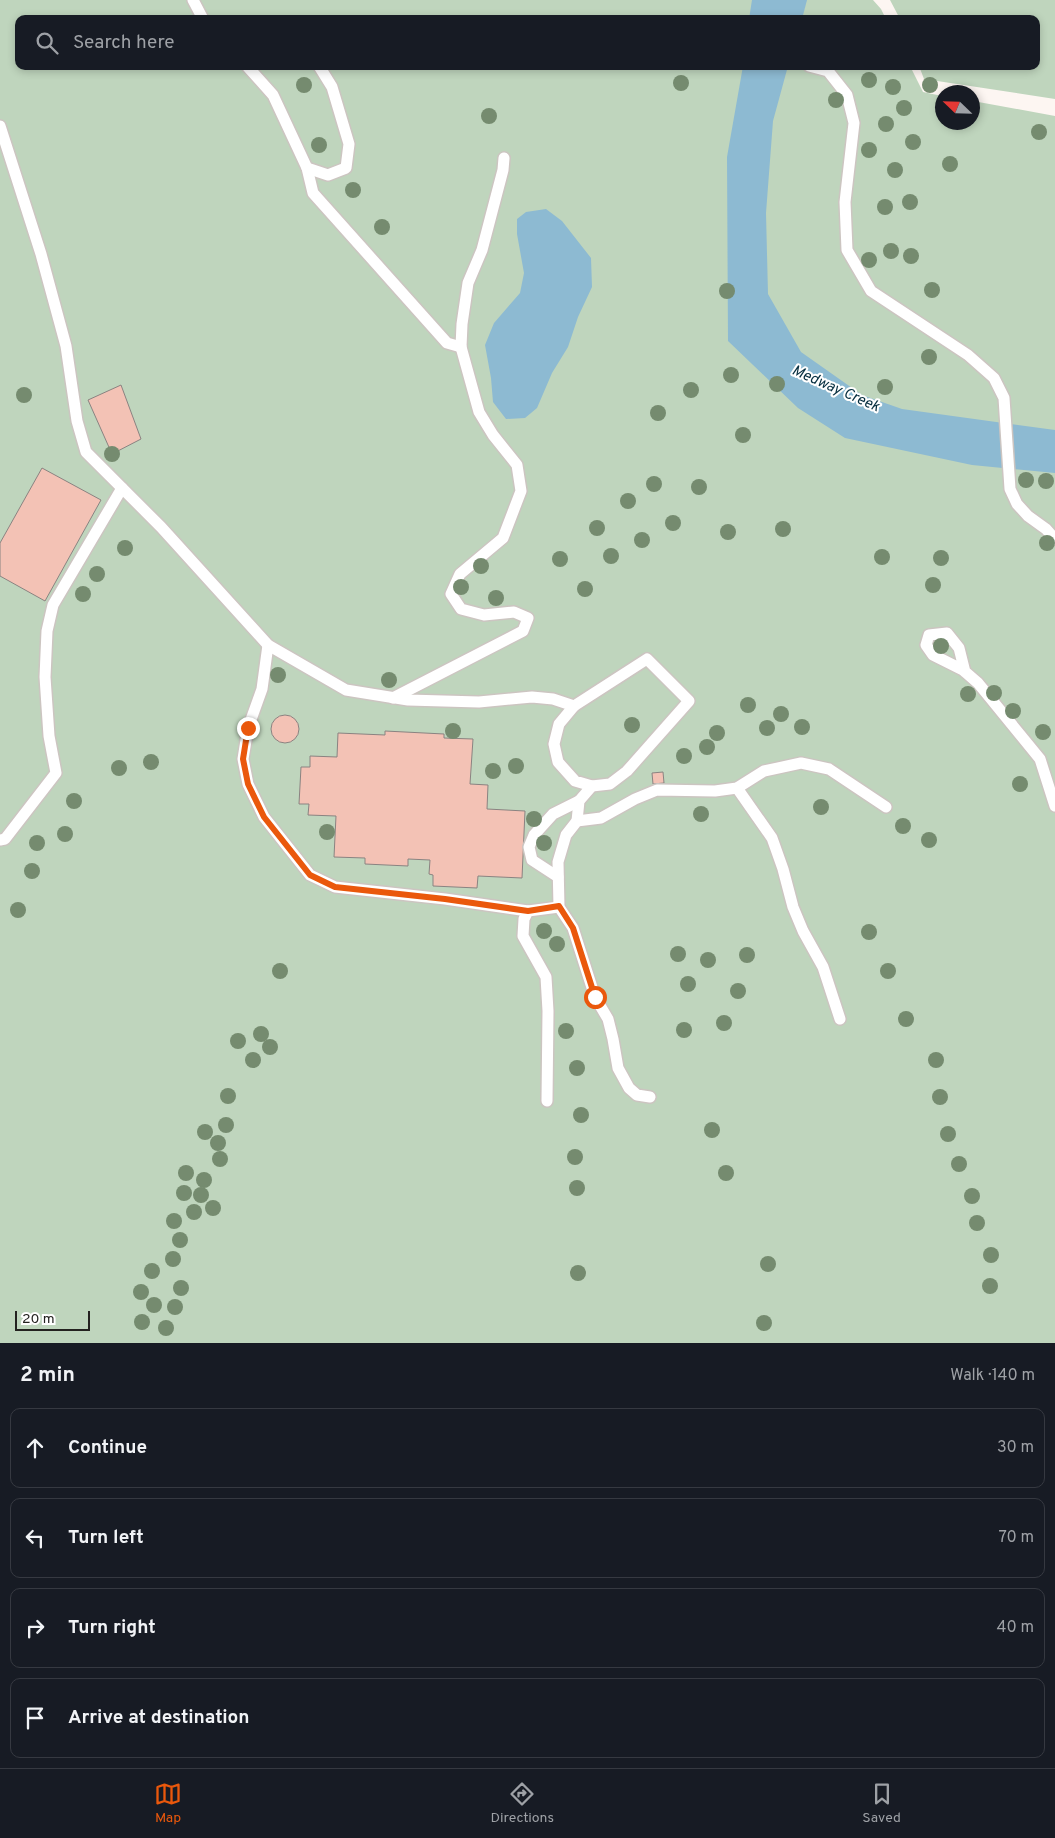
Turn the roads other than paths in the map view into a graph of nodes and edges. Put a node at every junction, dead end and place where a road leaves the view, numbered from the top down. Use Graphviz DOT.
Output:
graph roads {
  1 [pos="193,0"];
  2 [pos="201,15"];
  3 [pos="251,70"];
  4 [pos="321,70"];
  5 [pos="824,70"];
  6 [pos="0,126"];
  7 [pos="504,158"];
  8 [pos="307,168"];
  9 [pos="461,347"];
  10 [pos="122,488"];
  11 [pos="1055,539"];
  12 [pos="268,645"];
  13 [pos="966,672"];
  14 [pos="393,698"];
  15 [pos="574,706"];
  16 [pos="592,786"];
  17 [pos="736,788"];
  18 [pos="579,801"];
  19 [pos="1055,806"];
  20 [pos="886,807"];
  21 [pos="577,820"];
  22 [pos="0,840"];
  23 [pos="558,877"];
  24 [pos="559,906"];
  25 [pos="528,911"];
  26 [pos="840,1019"];
  27 [pos="650,1097"];
  28 [pos="547,1101"];
  1 -- 2 [label="lane"];
  3 -- 8 [label="lane"];
  4 -- 8 [label="lane"];
  5 -- 11 [label="lane"];
  6 -- 10 [label="lane"];
  7 -- 9 [label="lane"];
  8 -- 9 [label="lane"];
  9 -- 14 [label="lane"];
  10 -- 12 [label="lane"];
  10 -- 22 [label="lane"];
  12 -- 14 [label="lane"];
  12 -- 25 [label="lane"];
  13 -- 19 [label="lane"];
  14 -- 15 [label="lane"];
  15 -- 16 [label="lane"];
  15 -- 16 [label="lane"];
  16 -- 18 [label="lane"];
  17 -- 20 [label="lane"];
  17 -- 21 [label="lane"];
  17 -- 26 [label="lane"];
  18 -- 21 [label="lane"];
  18 -- 23 [label="lane"];
  21 -- 23 [label="lane"];
  23 -- 24 [label="lane"];
  24 -- 25 [label="lane"];
  24 -- 27 [label="lane"];
  25 -- 28 [label="lane"];
}
